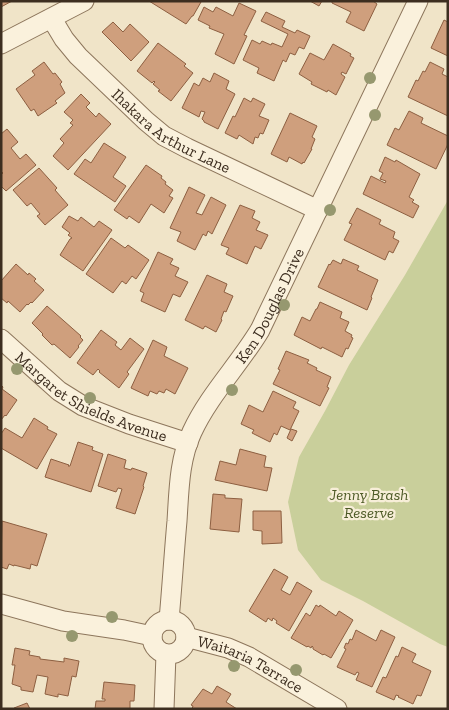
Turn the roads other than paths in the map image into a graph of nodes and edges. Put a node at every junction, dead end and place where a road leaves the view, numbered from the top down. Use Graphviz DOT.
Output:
graph roads {
  1 [pos="84,1"];
  2 [pos="418,1"];
  3 [pos="52,18"];
  4 [pos="1,44"];
  5 [pos="318,210"];
  6 [pos="1,339"];
  7 [pos="188,443"];
  8 [pos="1,604"];
  9 [pos="169,620"];
  10 [pos="152,636"];
  11 [pos="186,637"];
  12 [pos="166,654"];
  13 [pos="164,709"];
  14 [pos="337,709"];
  1 -- 3 [label="street"];
  2 -- 5 [label="street, Ken Douglas Drive"];
  3 -- 4 [label="street"];
  3 -- 5 [label="street, Ihakara Arthur Lane"];
  5 -- 7 [label="street, Ken Douglas Drive"];
  6 -- 7 [label="street, Margaret Shields Avenue"];
  7 -- 9 [label="street, Ken Douglas Drive"];
  8 -- 10 [label="street"];
  9 -- 10 [label="street"];
  9 -- 11 [label="street"];
  10 -- 12 [label="street"];
  11 -- 12 [label="street"];
  11 -- 14 [label="street, Waitaria Terrace"];
  12 -- 13 [label="street"];
}
